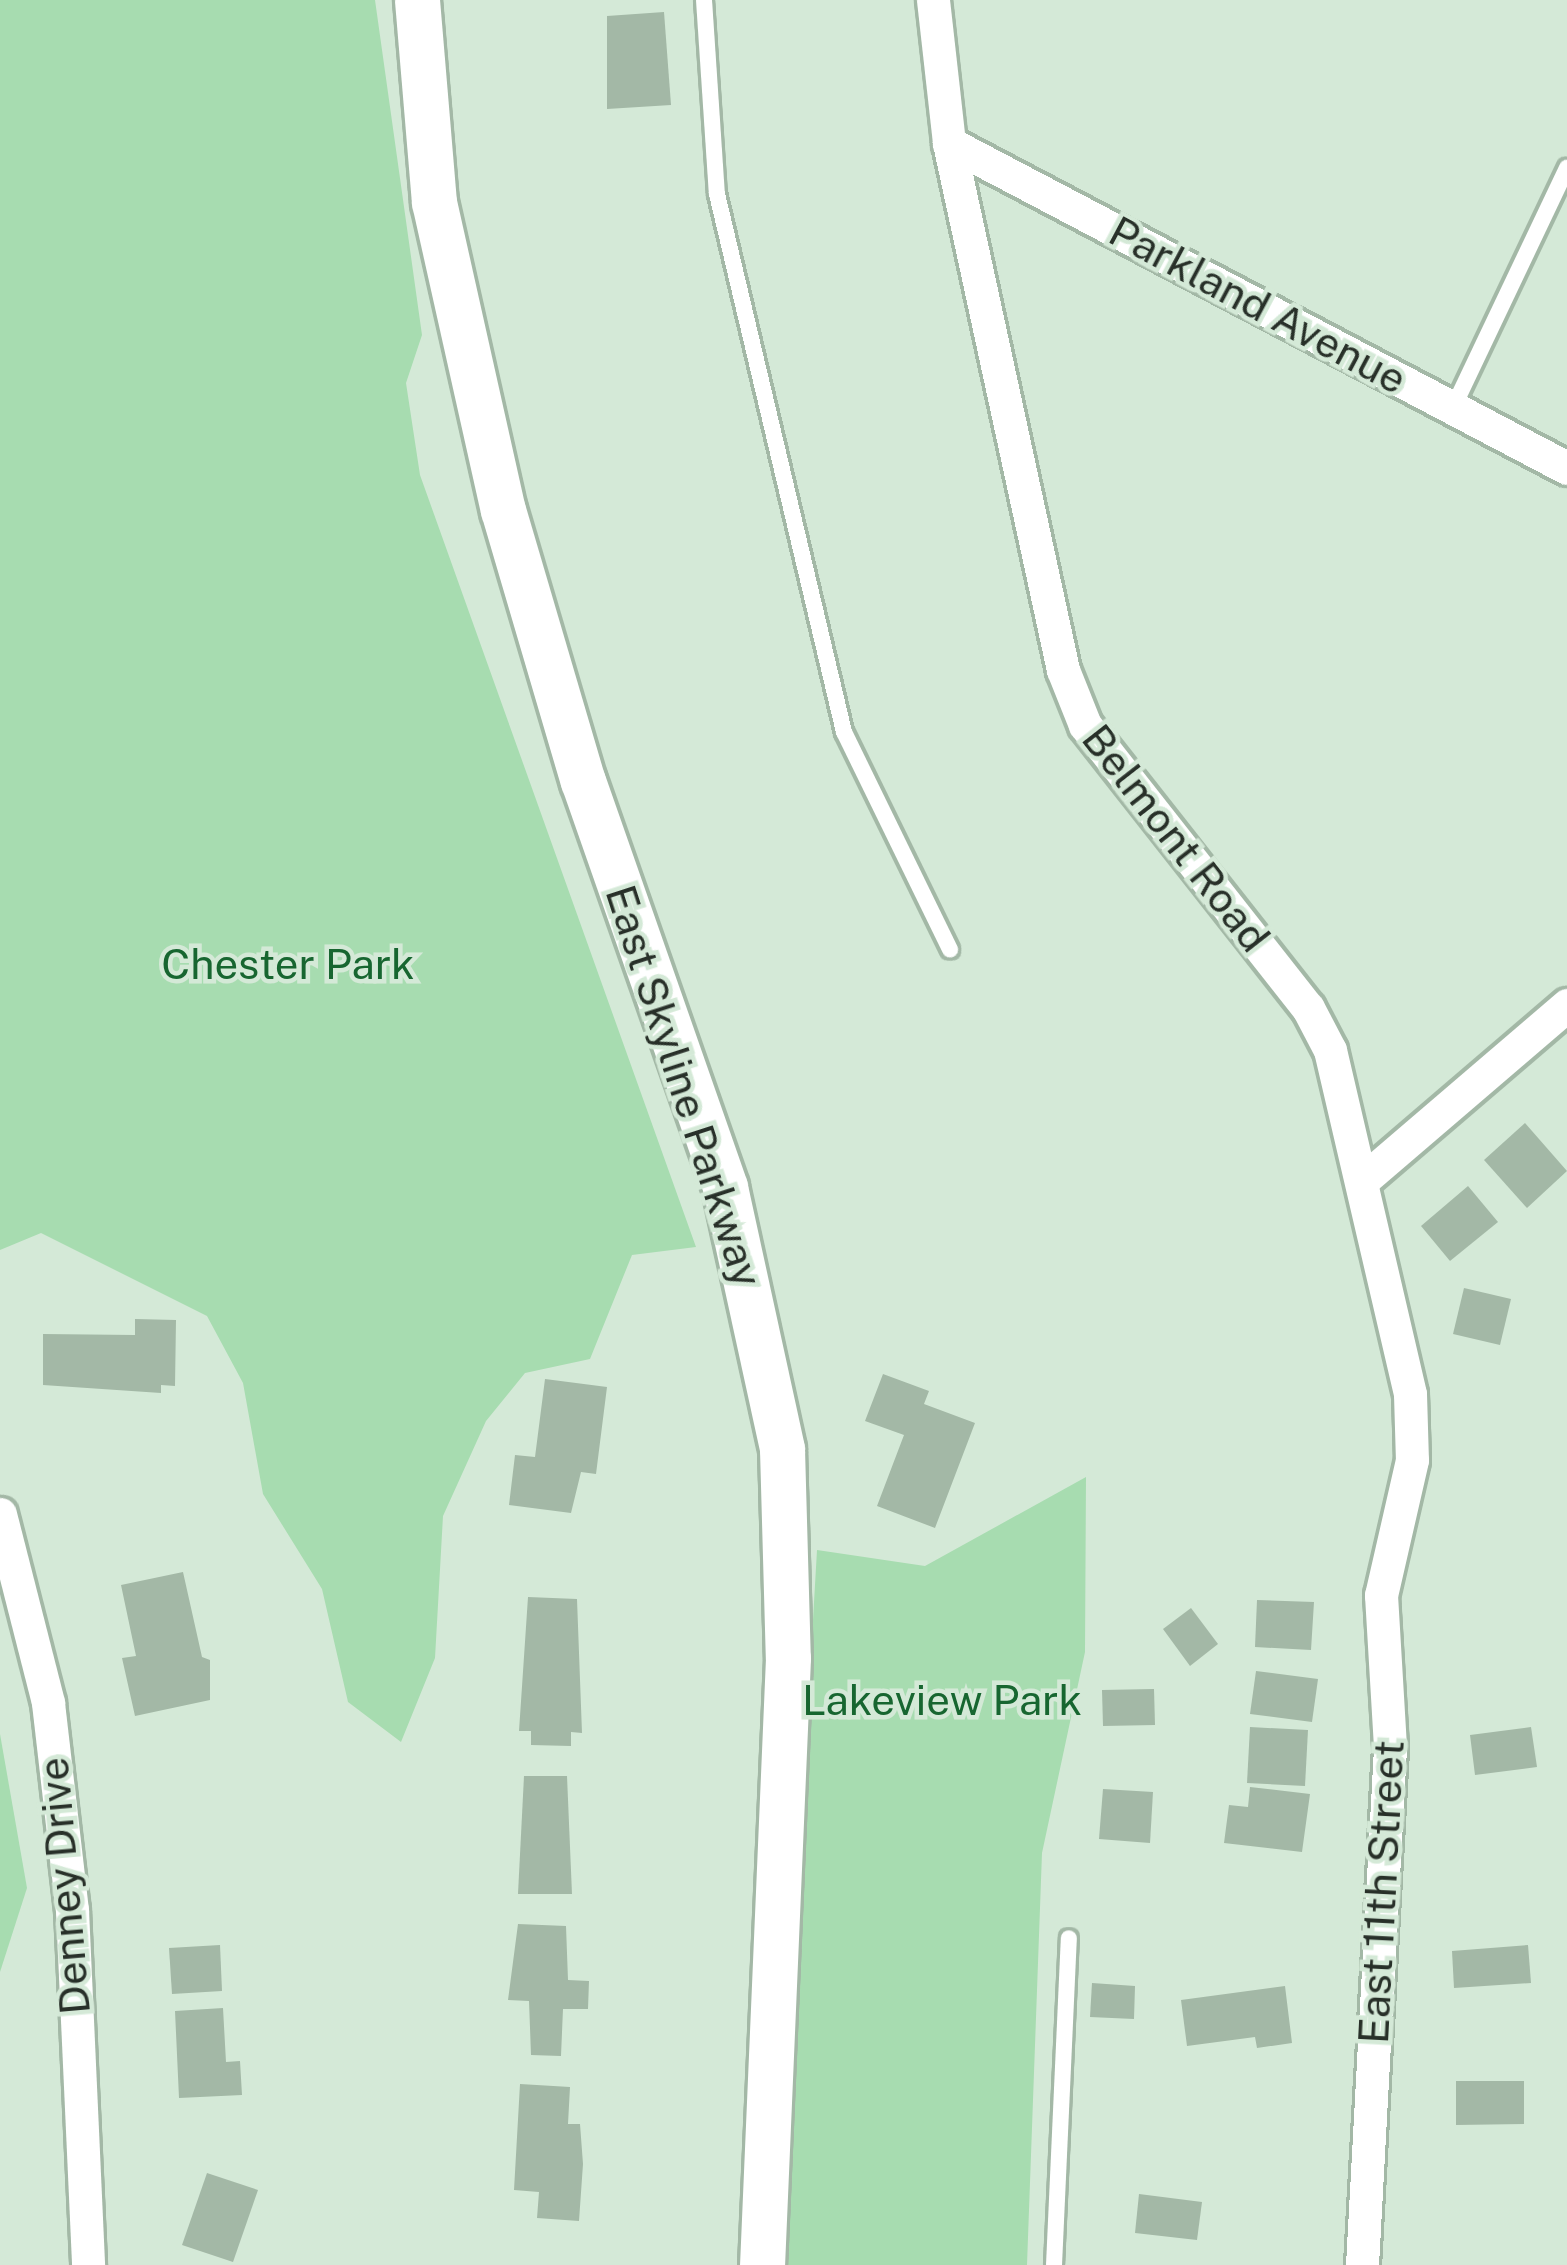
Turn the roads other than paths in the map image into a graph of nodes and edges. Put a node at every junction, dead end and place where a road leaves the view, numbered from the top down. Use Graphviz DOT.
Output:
graph roads {
  1 [pos="417,0"];
  2 [pos="704,0"];
  3 [pos="933,0"];
  4 [pos="949,143"];
  5 [pos="1567,168"];
  6 [pos="1454,408"];
  7 [pos="1567,468"];
  8 [pos="950,949"];
  9 [pos="1567,1005"];
  10 [pos="1363,1180"];
  11 [pos="0,1514"];
  12 [pos="1399,1520"];
  13 [pos="1069,1938"];
  14 [pos="88,2265"];
  15 [pos="762,2265"];
  16 [pos="1054,2265"];
  17 [pos="1362,2265"];
  1 -- 15 [label="street, East Skyline Parkway"];
  2 -- 8 [label="lane"];
  3 -- 4 [label="street, Belmont Road"];
  4 -- 6 [label="street, Parkland Avenue"];
  4 -- 10 [label="street, Belmont Road"];
  5 -- 6 [label="lane"];
  6 -- 7 [label="street, Parkland Avenue"];
  9 -- 10 [label="street"];
  10 -- 12 [label="street, Belmont Road"];
  11 -- 14 [label="street, Denney Drive"];
  12 -- 17 [label="street, East 11th Street"];
  13 -- 16 [label="lane"];
}
